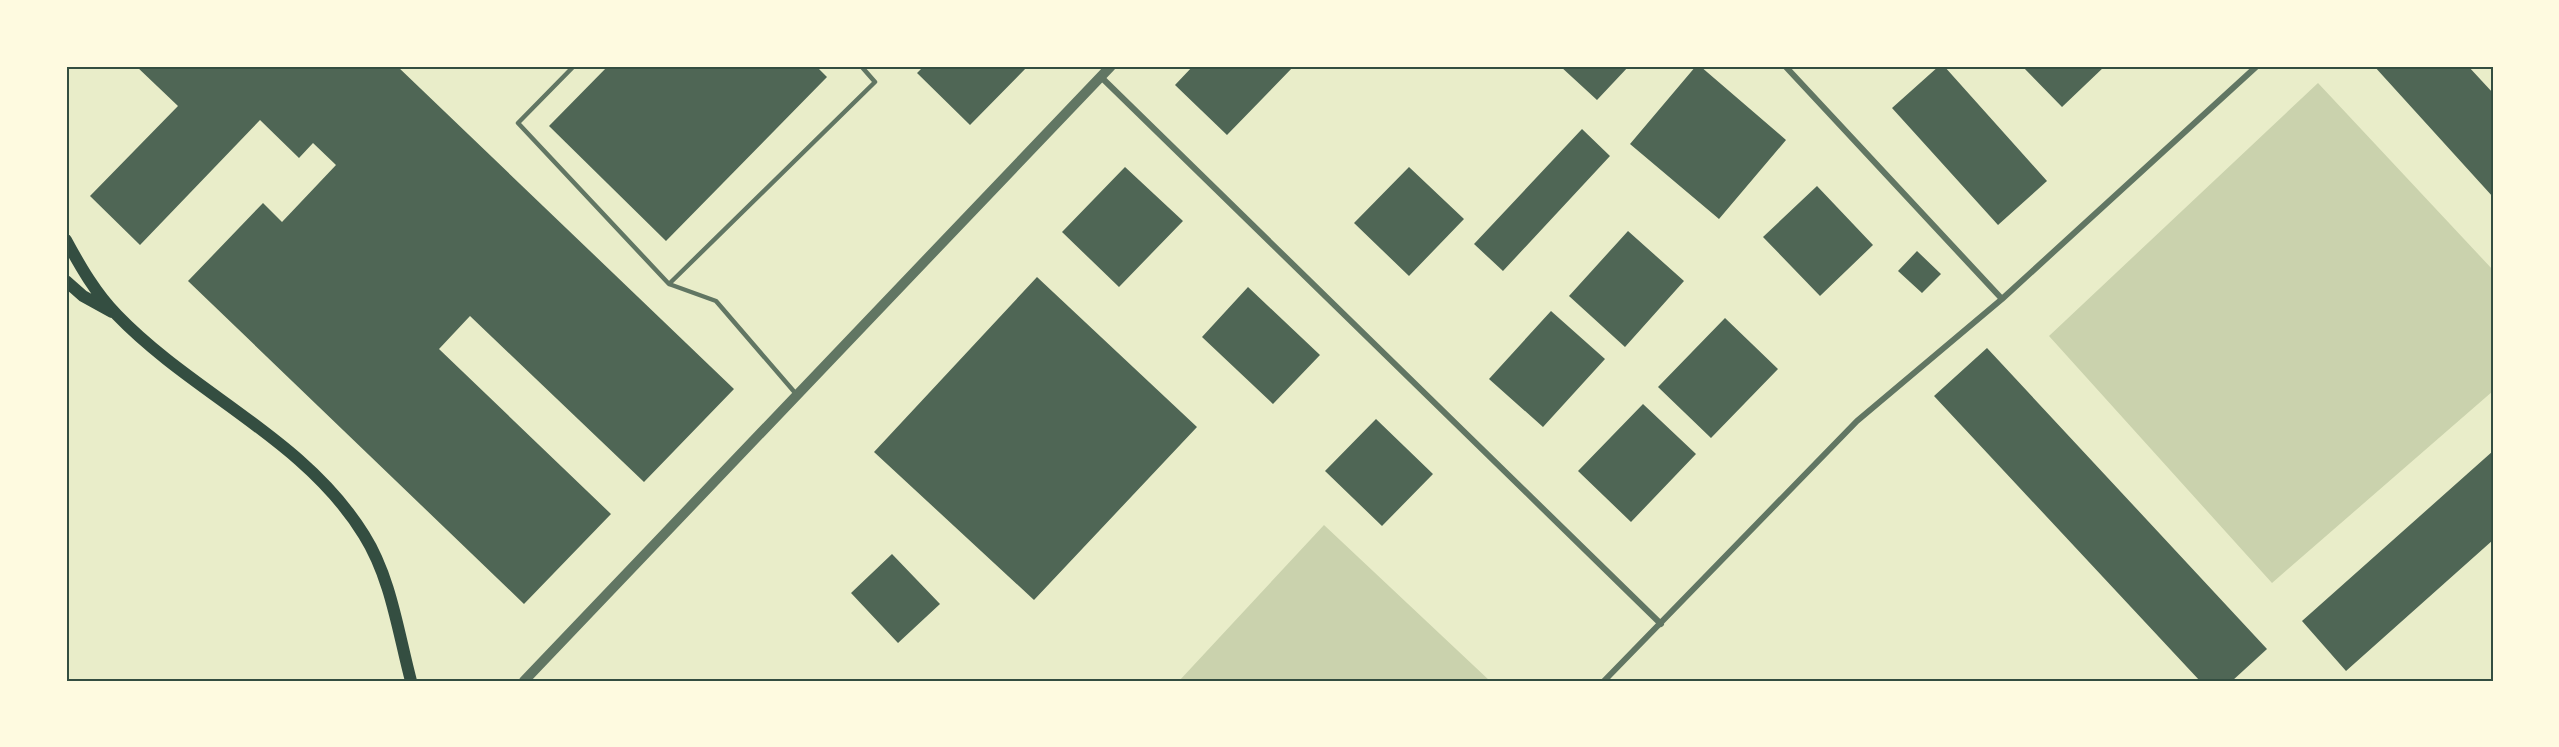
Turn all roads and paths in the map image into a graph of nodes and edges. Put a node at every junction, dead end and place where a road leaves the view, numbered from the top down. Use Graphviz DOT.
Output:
graph roads {
  1 [pos="574,66"];
  2 [pos="861,66"];
  3 [pos="1111,66"];
  4 [pos="1785,66"];
  5 [pos="2257,66"];
  6 [pos="1101,77"];
  7 [pos="66,240"];
  8 [pos="66,281"];
  9 [pos="669,284"];
  10 [pos="2002,299"];
  11 [pos="115,314"];
  12 [pos="797,395"];
  13 [pos="1661,624"];
  14 [pos="411,681"];
  15 [pos="524,681"];
  16 [pos="1604,681"];
  1 -- 9 [label="lane"];
  2 -- 9 [label="lane"];
  3 -- 6 [label="street"];
  4 -- 10 [label="street"];
  5 -- 10 [label="street"];
  6 -- 12 [label="street"];
  6 -- 13 [label="street"];
  7 -- 11 [label="main road"];
  8 -- 11 [label="main road"];
  9 -- 12 [label="lane"];
  10 -- 13 [label="street"];
  11 -- 14 [label="main road"];
  12 -- 15 [label="street"];
  13 -- 16 [label="street"];
}
